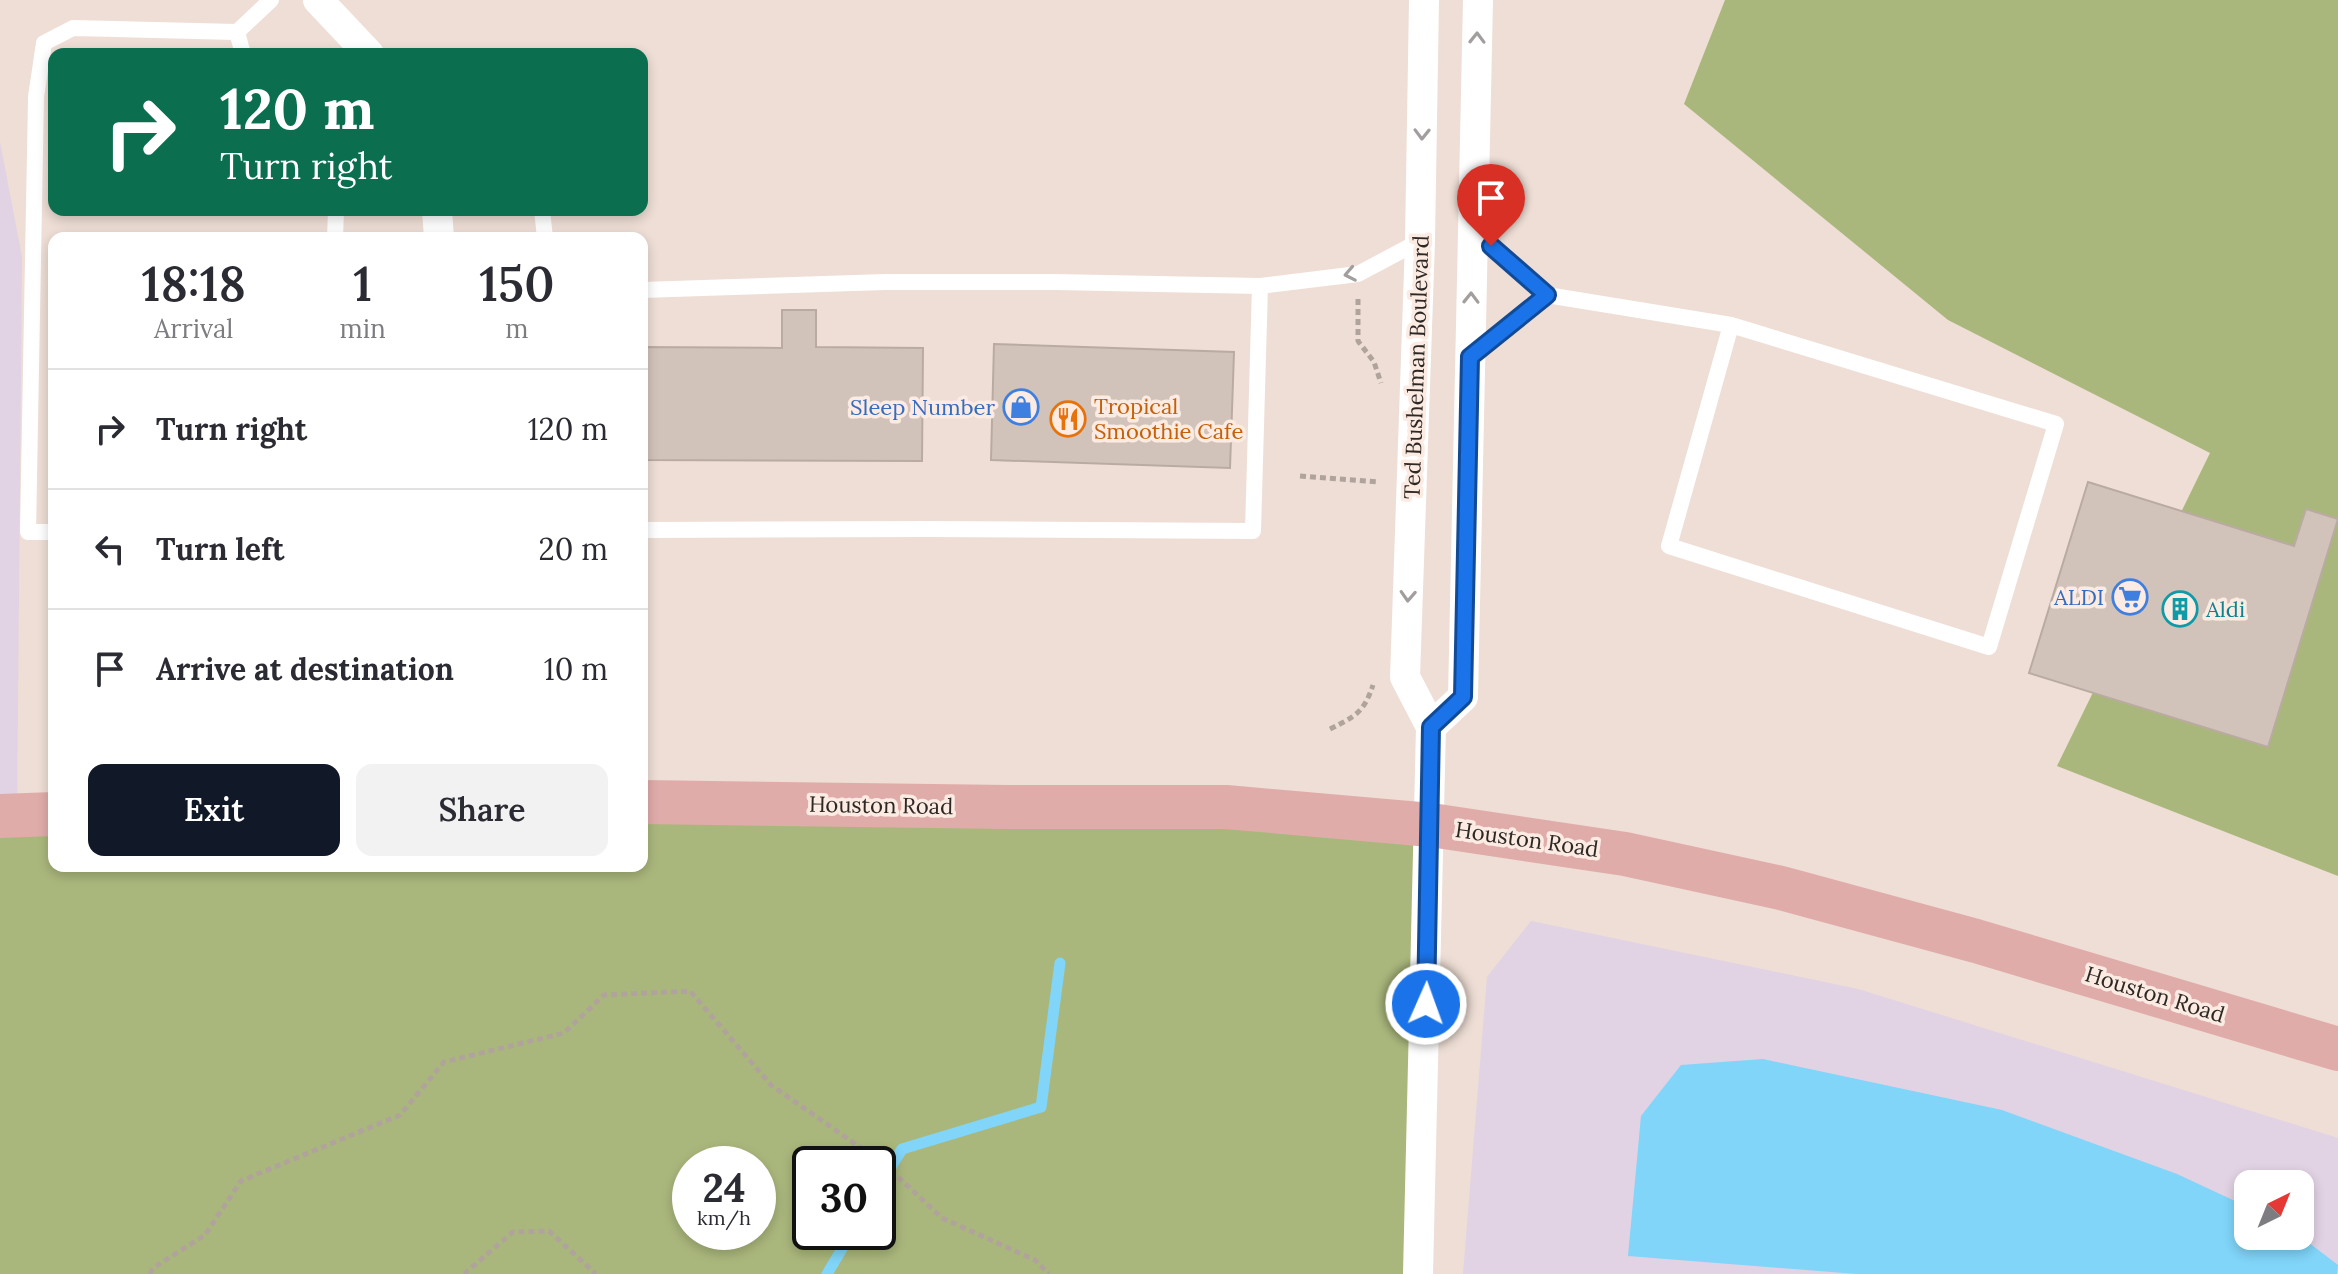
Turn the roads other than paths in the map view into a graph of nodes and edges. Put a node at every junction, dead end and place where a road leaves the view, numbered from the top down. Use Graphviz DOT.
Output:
graph roads {
  1 [pos="271,0"];
  2 [pos="318,0"];
  3 [pos="1424,0"];
  4 [pos="1478,0"];
  5 [pos="237,32"];
  6 [pos="241,48"];
  7 [pos="363,48"];
  8 [pos="1473,230"];
  9 [pos="1420,241"];
  10 [pos="1260,286"];
  11 [pos="648,290"];
  12 [pos="1547,295"];
  13 [pos="1731,325"];
  14 [pos="1470,357"];
  15 [pos="648,530"];
  16 [pos="48,532"];
  17 [pos="1431,727"];
  18 [pos="648,802"];
  19 [pos="48,814"];
  20 [pos="0,816"];
  21 [pos="1431,825"];
  22 [pos="2338,1049"];
  23 [pos="1418,1274"];
  1 -- 5 [label="lane"];
  2 -- 7 [label="street"];
  3 -- 9 [label="street, Ted Bushelman Boulevard, one-way"];
  8 -- 4 [label="street, one-way"];
  5 -- 6 [label="lane"];
  5 -- 16 [label="lane"];
  8 -- 12 [label="lane"];
  14 -- 8 [label="street, one-way"];
  9 -- 10 [label="lane, one-way"];
  9 -- 17 [label="street, Ted Bushelman Boulevard, one-way"];
  10 -- 11 [label="lane"];
  10 -- 15 [label="lane"];
  12 -- 13 [label="lane"];
  12 -- 14 [label="lane"];
  13 -- 13 [label="lane"];
  14 -- 17 [label="street"];
  17 -- 21 [label="street, Ted Bushelman Boulevard"];
  18 -- 21 [label="main road, Houston Road"];
  19 -- 20 [label="main road"];
  21 -- 22 [label="main road, Houston Road"];
  21 -- 23 [label="street, Ted Bushelman Boulevard"];
}
